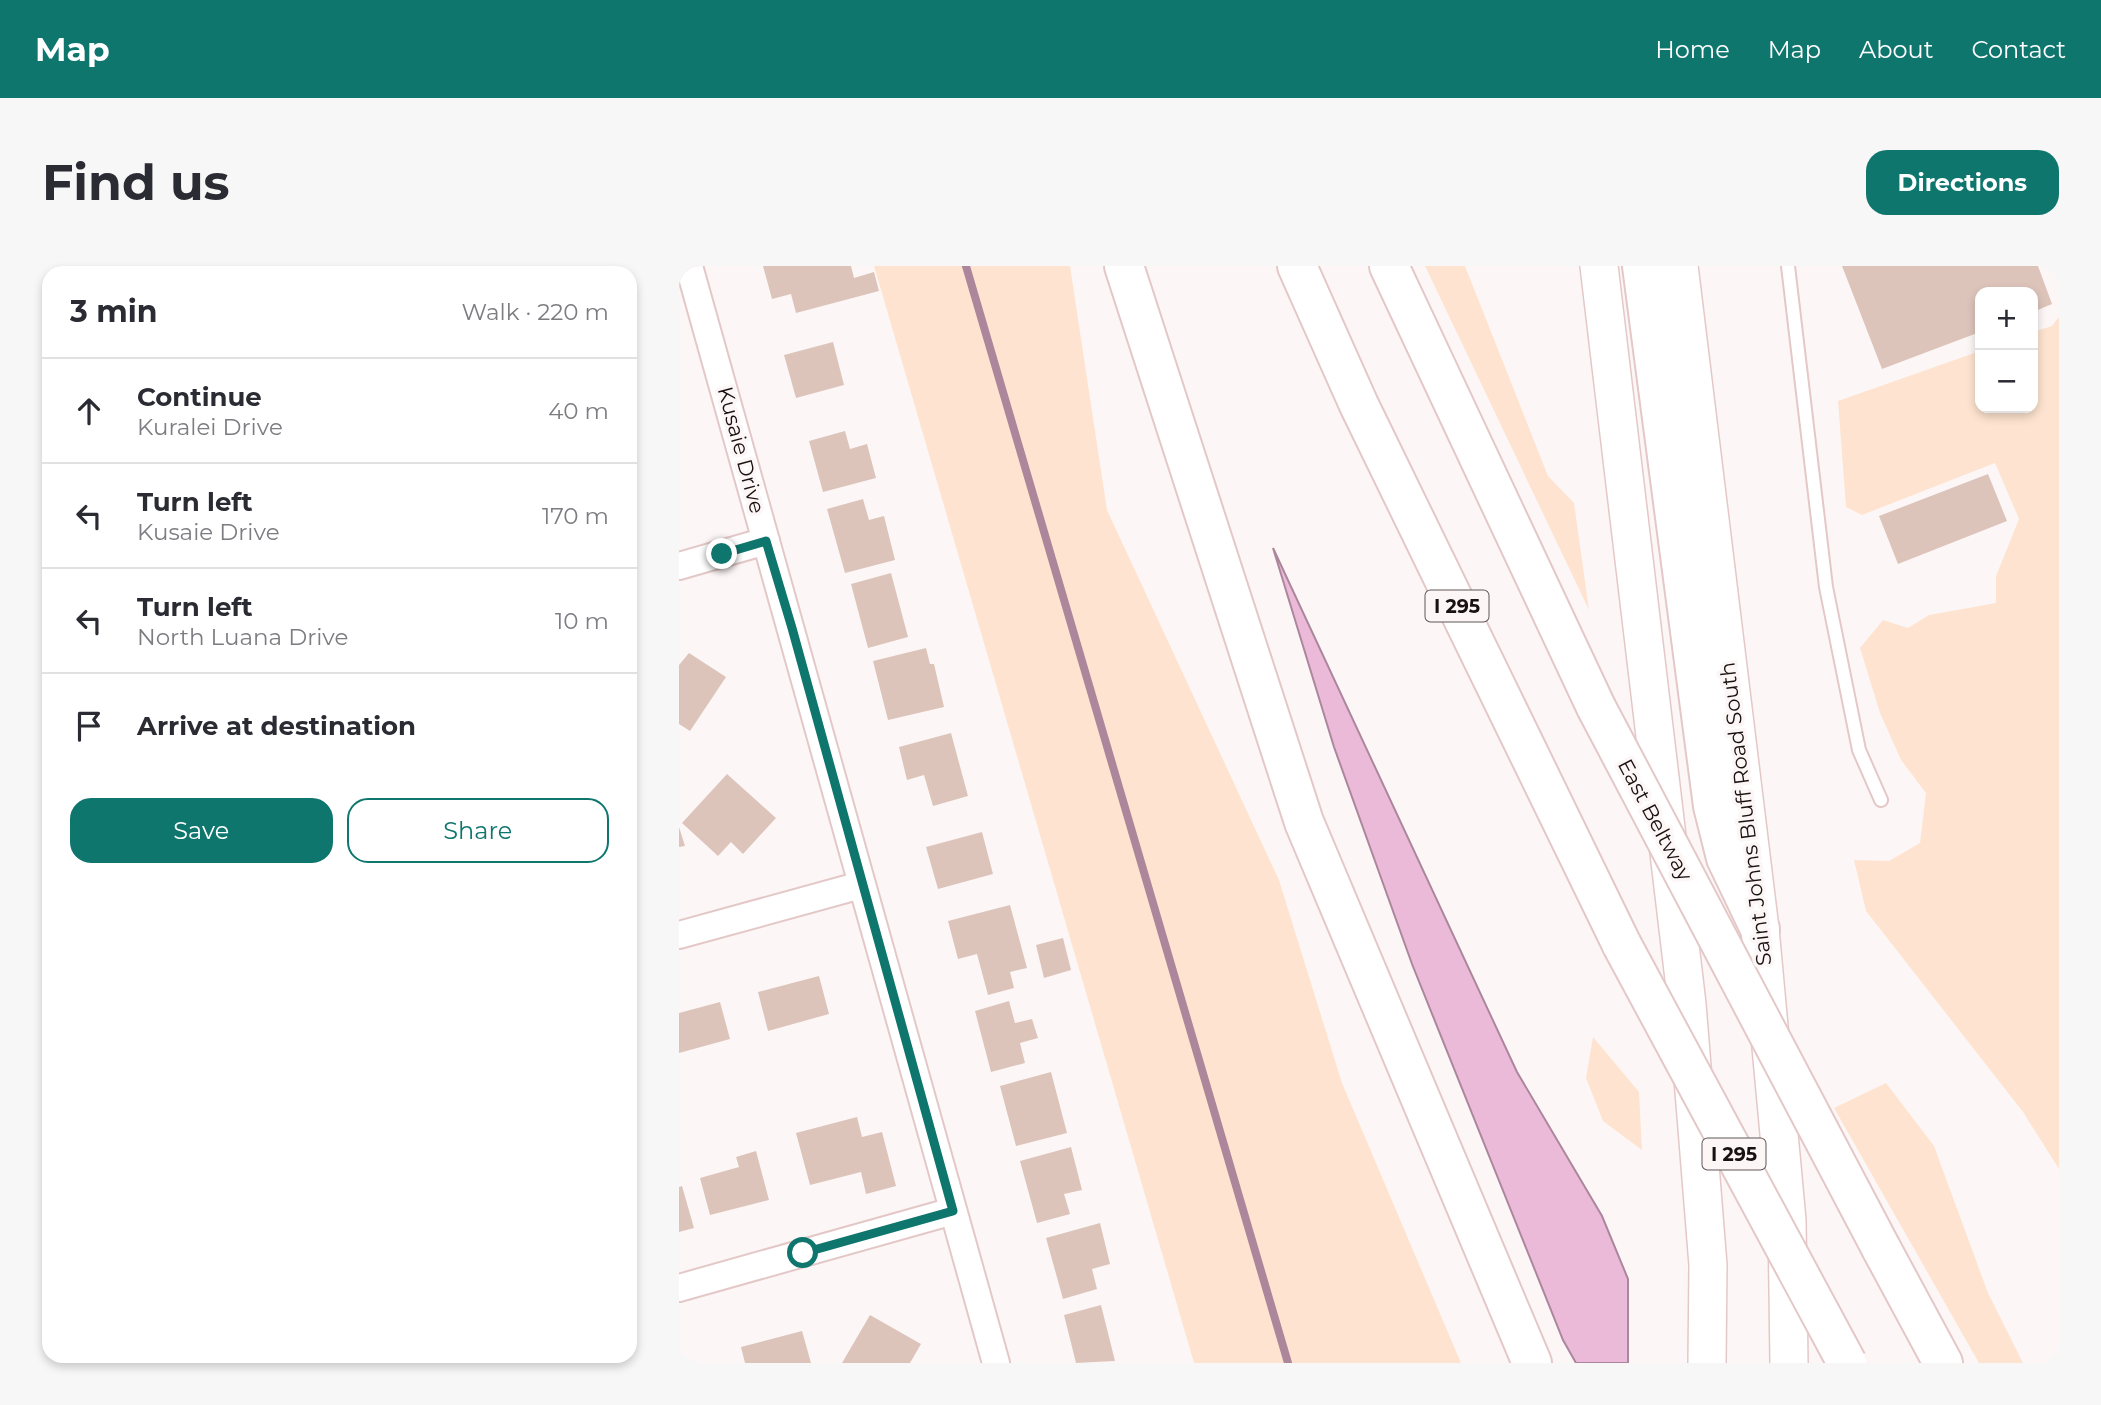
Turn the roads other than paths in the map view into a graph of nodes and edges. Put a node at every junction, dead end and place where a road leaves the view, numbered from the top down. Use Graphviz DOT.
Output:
graph roads {
  1 [pos="689,266"];
  2 [pos="1124,266"];
  3 [pos="1297,266"];
  4 [pos="1388,266"];
  5 [pos="1599,266"];
  6 [pos="1642,266"];
  7 [pos="1679,266"];
  8 [pos="1788,266"];
  9 [pos="766,541"];
  10 [pos="679,566"];
  11 [pos="1881,800"];
  12 [pos="861,885"];
  13 [pos="1760,929"];
  14 [pos="679,935"];
  15 [pos="953,1211"];
  16 [pos="679,1288"];
  17 [pos="996,1363"];
  18 [pos="1532,1363"];
  19 [pos="1707,1363"];
  20 [pos="1790,1363"];
  21 [pos="1846,1363"];
  22 [pos="1943,1363"];
  1 -- 9 [label="street, Kusaie Drive"];
  2 -- 18 [label="highway"];
  3 -- 21 [label="highway, I 295, bridge"];
  4 -- 22 [label="highway, East Beltway, bridge"];
  5 -- 19 [label="main road"];
  6 -- 13 [label="highway"];
  7 -- 13 [label="main road, Saint Johns Bluff Road South"];
  8 -- 11 [label="lane"];
  9 -- 10 [label="street"];
  9 -- 12 [label="street, Kusaie Drive"];
  12 -- 14 [label="street"];
  12 -- 15 [label="street, Kusaie Drive"];
  13 -- 20 [label="main road, Saint Johns Bluff Road South"];
  15 -- 16 [label="street"];
  15 -- 17 [label="street, Kusaie Drive"];
}
